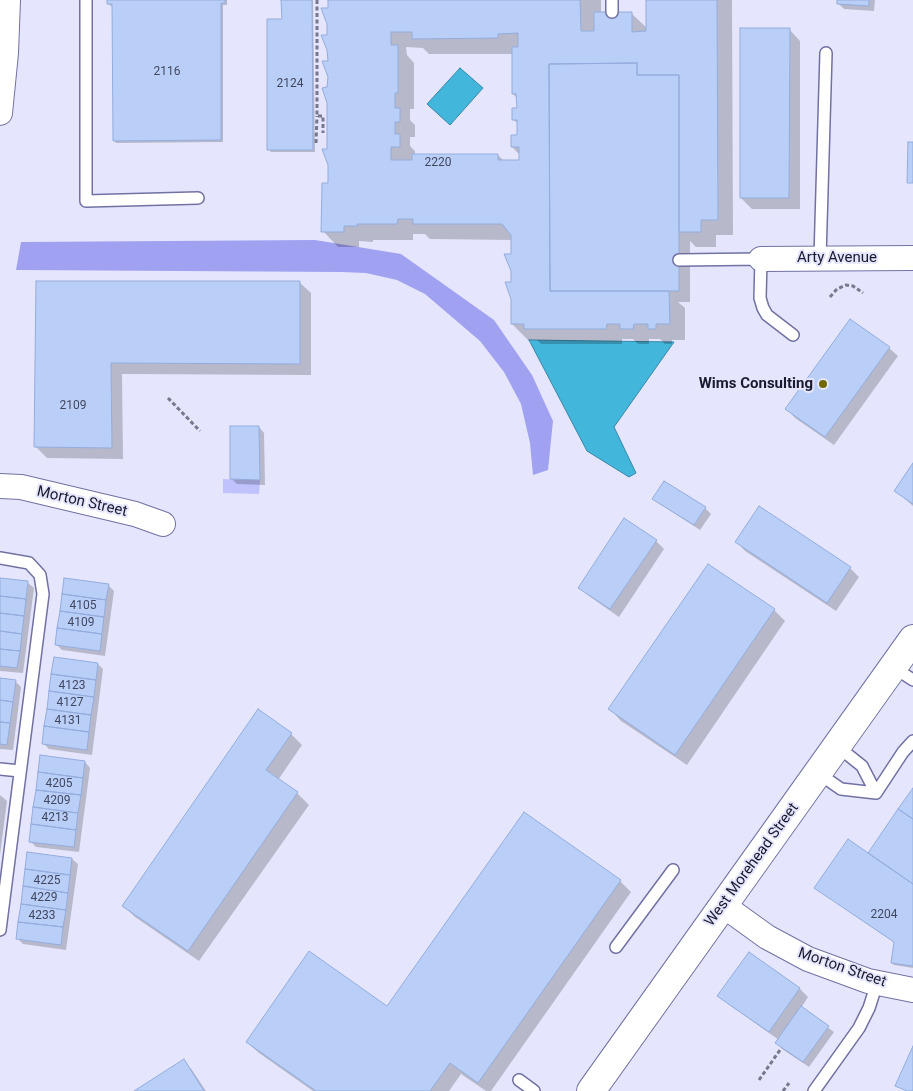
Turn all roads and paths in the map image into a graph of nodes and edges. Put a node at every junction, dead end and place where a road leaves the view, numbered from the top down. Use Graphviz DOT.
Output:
graph roads {
  1 [pos="8,0"];
  2 [pos="86,0"];
  3 [pos="317,0"];
  4 [pos="826,53"];
  5 [pos="0,113"];
  6 [pos="317,116"];
  7 [pos="323,133"];
  8 [pos="316,142"];
  9 [pos="198,198"];
  10 [pos="820,258"];
  11 [pos="913,258"];
  12 [pos="761,259"];
  13 [pos="679,260"];
  14 [pos="863,293"];
  15 [pos="830,297"];
  16 [pos="794,335"];
  17 [pos="168,398"];
  18 [pos="200,431"];
  19 [pos="0,486"];
  20 [pos="163,524"];
  21 [pos="0,558"];
  22 [pos="913,639"];
  23 [pos="903,674"];
  24 [pos="913,741"];
  25 [pos="836,746"];
  26 [pos="0,769"];
  27 [pos="20,771"];
  28 [pos="818,773"];
  29 [pos="876,793"];
  30 [pos="673,870"];
  31 [pos="724,906"];
  32 [pos="0,930"];
  33 [pos="616,947"];
  34 [pos="877,983"];
  35 [pos="913,990"];
  36 [pos="780,1050"];
  37 [pos="519,1080"];
  38 [pos="759,1080"];
  39 [pos="789,1083"];
  40 [pos="534,1091"];
  41 [pos="591,1091"];
  42 [pos="783,1091"];
  43 [pos="814,1091"];
  1 -- 5 [label="street"];
  2 -- 9 [label="lane"];
  3 -- 6 [label="path"];
  4 -- 10 [label="lane"];
  6 -- 7 [label="path"];
  6 -- 8 [label="path"];
  10 -- 11 [label="street, Arty Avenue"];
  10 -- 12 [label="street, Arty Avenue"];
  12 -- 13 [label="lane"];
  12 -- 16 [label="lane"];
  14 -- 15 [label="path"];
  17 -- 18 [label="path"];
  19 -- 20 [label="street, Morton Street"];
  21 -- 27 [label="lane"];
  22 -- 23 [label="main road, West Morehead Street"];
  23 -- 25 [label="main road, West Morehead Street"];
  24 -- 29 [label="lane"];
  25 -- 28 [label="main road, West Morehead Street"];
  25 -- 29 [label="lane"];
  26 -- 27 [label="lane"];
  27 -- 32 [label="lane"];
  28 -- 29 [label="lane"];
  28 -- 31 [label="main road, West Morehead Street"];
  30 -- 33 [label="lane"];
  31 -- 34 [label="street, Morton Street"];
  31 -- 41 [label="main road, West Morehead Street"];
  34 -- 35 [label="street, Morton Street"];
  34 -- 43 [label="lane"];
  36 -- 38 [label="path"];
  37 -- 40 [label="lane"];
  39 -- 42 [label="path"];
}
